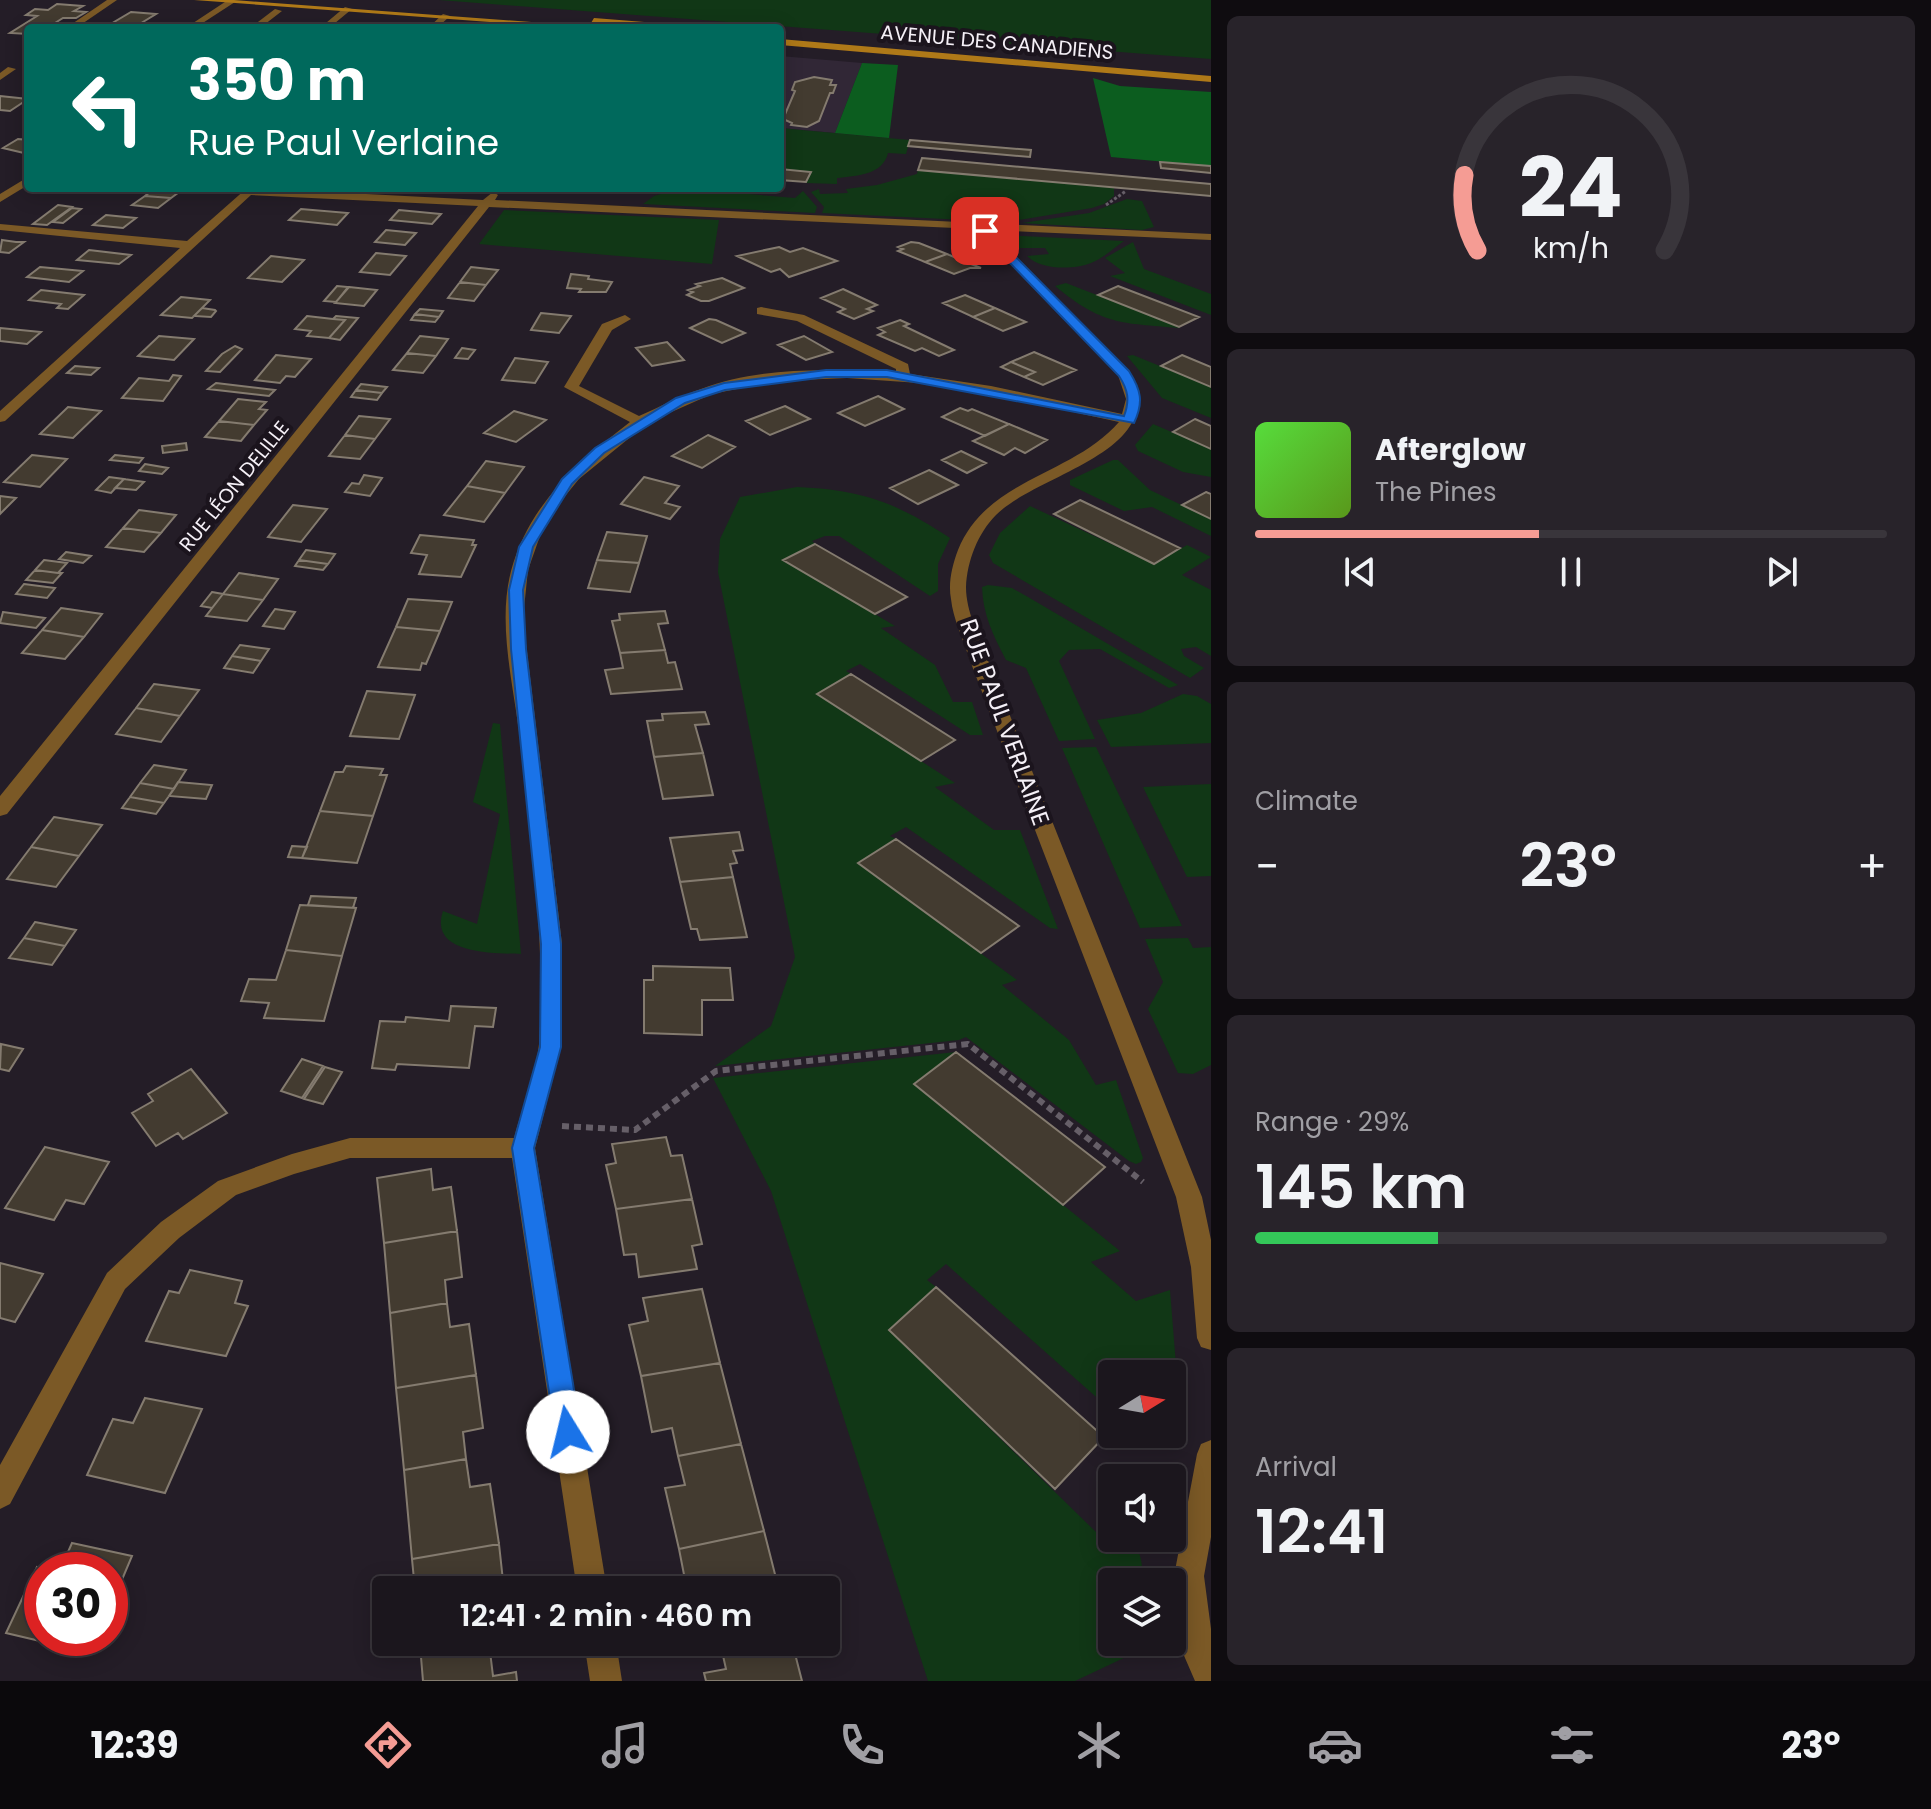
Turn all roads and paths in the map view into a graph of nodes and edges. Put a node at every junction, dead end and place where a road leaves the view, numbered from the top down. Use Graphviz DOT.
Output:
graph roads {
  1 [pos="113,0"];
  2 [pos="198,0"];
  3 [pos="305,0"];
  4 [pos="231,2"];
  5 [pos="348,9"];
  6 [pos="278,11"];
  7 [pos="446,16"];
  8 [pos="76,24"];
  9 [pos="196,24"];
  10 [pos="260,24"];
  11 [pos="329,24"];
  12 [pos="437,24"];
  13 [pos="554,24"];
  14 [pos="628,24"];
  15 [pos="784,39"];
  16 [pos="784,39"];
  17 [pos="0,68"];
  18 [pos="1211,70"];
  19 [pos="0,77"];
  20 [pos="1211,79"];
  21 [pos="24,183"];
  22 [pos="249,192"];
  23 [pos="372,192"];
  24 [pos="493,194"];
  25 [pos="0,199"];
  26 [pos="980,226"];
  27 [pos="0,227"];
  28 [pos="1211,237"];
  29 [pos="188,245"];
  30 [pos="761,311"];
  31 [pos="625,319"];
  32 [pos="903,376"];
  33 [pos="0,418"];
  34 [pos="1129,420"];
  35 [pos="641,422"];
  36 [pos="0,809"];
  37 [pos="526,1136"];
  38 [pos="1184,1184"];
  39 [pos="1211,1338"];
  40 [pos="1211,1454"];
  41 [pos="0,1494"];
  42 [pos="590,1576"];
  43 [pos="602,1656"];
  44 [pos="606,1681"];
  45 [pos="1211,1681"];
  1 -- 8 [label="street"];
  2 -- 4 [label="main road"];
  3 -- 14 [label="main road"];
  4 -- 5 [label="main road"];
  4 -- 9 [label="street"];
  5 -- 7 [label="main road"];
  5 -- 11 [label="street"];
  6 -- 10 [label="street"];
  7 -- 12 [label="street"];
  7 -- 13 [label="main road"];
  15 -- 18 [label="main road, AVENUE DES CANADIENS"];
  16 -- 20 [label="main road, AVENUE DES CANADIENS"];
  17 -- 19 [label="street"];
  21 -- 25 [label="street"];
  22 -- 29 [label="street"];
  23 -- 24 [label="street"];
  24 -- 26 [label="street"];
  24 -- 36 [label="street, RUE LÉON DELILLE"];
  26 -- 28 [label="street"];
  26 -- 34 [label="street"];
  27 -- 29 [label="street"];
  29 -- 33 [label="street"];
  30 -- 32 [label="street"];
  31 -- 35 [label="street"];
  32 -- 34 [label="street"];
  32 -- 35 [label="street"];
  34 -- 38 [label="street, RUE PAUL VERLAINE"];
  35 -- 37 [label="street"];
  37 -- 38 [label="path"];
  37 -- 41 [label="street"];
  37 -- 42 [label="street"];
  38 -- 39 [label="street, RUE PAUL VERLAINE"];
  40 -- 45 [label="street"];
  43 -- 44 [label="street"];
}
